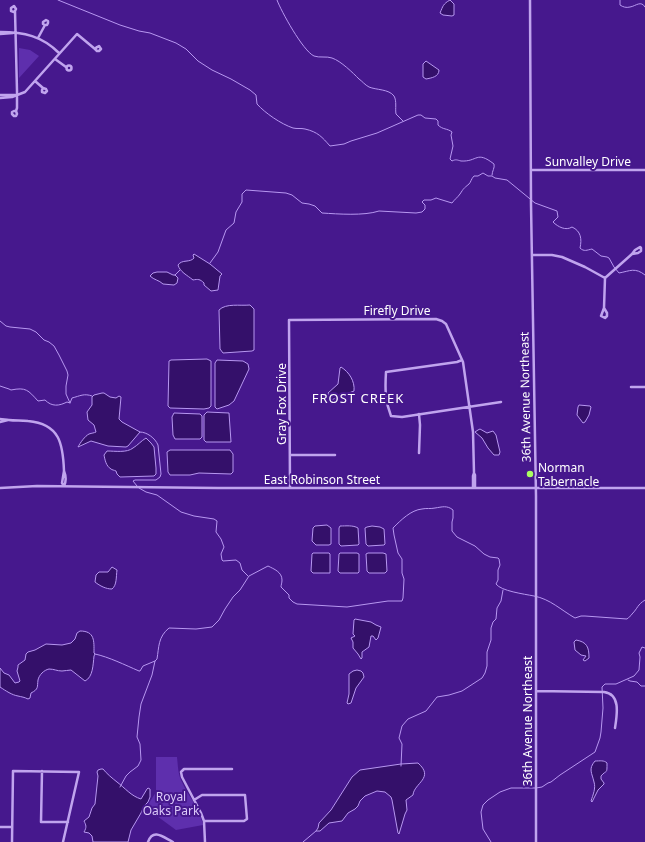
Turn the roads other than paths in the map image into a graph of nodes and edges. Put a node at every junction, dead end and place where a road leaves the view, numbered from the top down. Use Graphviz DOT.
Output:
graph roads {
  1 [pos="530,0"];
  2 [pos="15,11"];
  3 [pos="44,25"];
  4 [pos="0,33"];
  5 [pos="16,33"];
  6 [pos="38,38"];
  7 [pos="95,49"];
  8 [pos="60,53"];
  9 [pos="55,59"];
  10 [pos="66,67"];
  11 [pos="35,80"];
  12 [pos="43,88"];
  13 [pos="0,96"];
  14 [pos="17,96"];
  15 [pos="16,111"];
  16 [pos="531,170"];
  17 [pos="645,170"];
  18 [pos="632,254"];
  19 [pos="532,255"];
  20 [pos="605,278"];
  21 [pos="604,308"];
  22 [pos="289,320"];
  23 [pos="462,360"];
  24 [pos="645,387"];
  25 [pos="631,388"];
  26 [pos="501,402"];
  27 [pos="470,407"];
  28 [pos="419,414"];
  29 [pos="0,421"];
  30 [pos="419,453"];
  31 [pos="290,455"];
  32 [pos="335,455"];
  33 [pos="64,486"];
  34 [pos="0,488"];
  35 [pos="290,488"];
  36 [pos="474,488"];
  37 [pos="535,488"];
  38 [pos="645,488"];
  39 [pos="536,691"];
  40 [pos="615,728"];
  41 [pos="232,769"];
  42 [pos="42,771"];
  43 [pos="194,800"];
  44 [pos="204,821"];
  45 [pos="68,822"];
  46 [pos="0,827"];
  47 [pos="12,827"];
  48 [pos="12,842"];
  49 [pos="63,842"];
  50 [pos="148,842"];
  51 [pos="173,842"];
  52 [pos="205,842"];
  53 [pos="536,842"];
  1 -- 16 [label="street, 36th Avenue Northeast"];
  2 -- 5 [label="street"];
  3 -- 6 [label="street"];
  4 -- 5 [label="street"];
  5 -- 6 [label="street"];
  5 -- 14 [label="street"];
  6 -- 8 [label="street"];
  7 -- 8 [label="street"];
  8 -- 9 [label="street"];
  9 -- 10 [label="street"];
  9 -- 11 [label="street"];
  11 -- 12 [label="street"];
  11 -- 14 [label="street"];
  13 -- 14 [label="street"];
  14 -- 15 [label="street"];
  16 -- 17 [label="street, Sunvalley Drive"];
  16 -- 19 [label="street, 36th Avenue Northeast"];
  18 -- 20 [label="street"];
  19 -- 20 [label="street"];
  19 -- 37 [label="street, 36th Avenue Northeast"];
  20 -- 21 [label="street"];
  22 -- 23 [label="street, Firefly Drive"];
  22 -- 31 [label="street, Gray Fox Drive"];
  23 -- 27 [label="street, Firefly Drive"];
  23 -- 28 [label="street"];
  24 -- 25 [label="street"];
  26 -- 27 [label="street"];
  27 -- 28 [label="street"];
  27 -- 36 [label="street, Firefly Drive"];
  28 -- 30 [label="street"];
  29 -- 33 [label="street"];
  31 -- 32 [label="street"];
  31 -- 35 [label="street, Gray Fox Drive"];
  33 -- 34 [label="street, East Robinson Street"];
  33 -- 35 [label="street, East Robinson Street"];
  35 -- 36 [label="street, East Robinson Street"];
  36 -- 37 [label="street, East Robinson Street"];
  37 -- 38 [label="street, East Robinson Street"];
  37 -- 39 [label="street, 36th Avenue Northeast"];
  39 -- 40 [label="street"];
  39 -- 53 [label="street, 36th Avenue Northeast"];
  41 -- 43 [label="street"];
  42 -- 45 [label="street"];
  42 -- 45 [label="street"];
  42 -- 47 [label="street"];
  43 -- 44 [label="street"];
  43 -- 44 [label="street"];
  44 -- 52 [label="street"];
  45 -- 49 [label="street"];
  46 -- 47 [label="street"];
  47 -- 48 [label="street"];
  50 -- 51 [label="street"];
}
